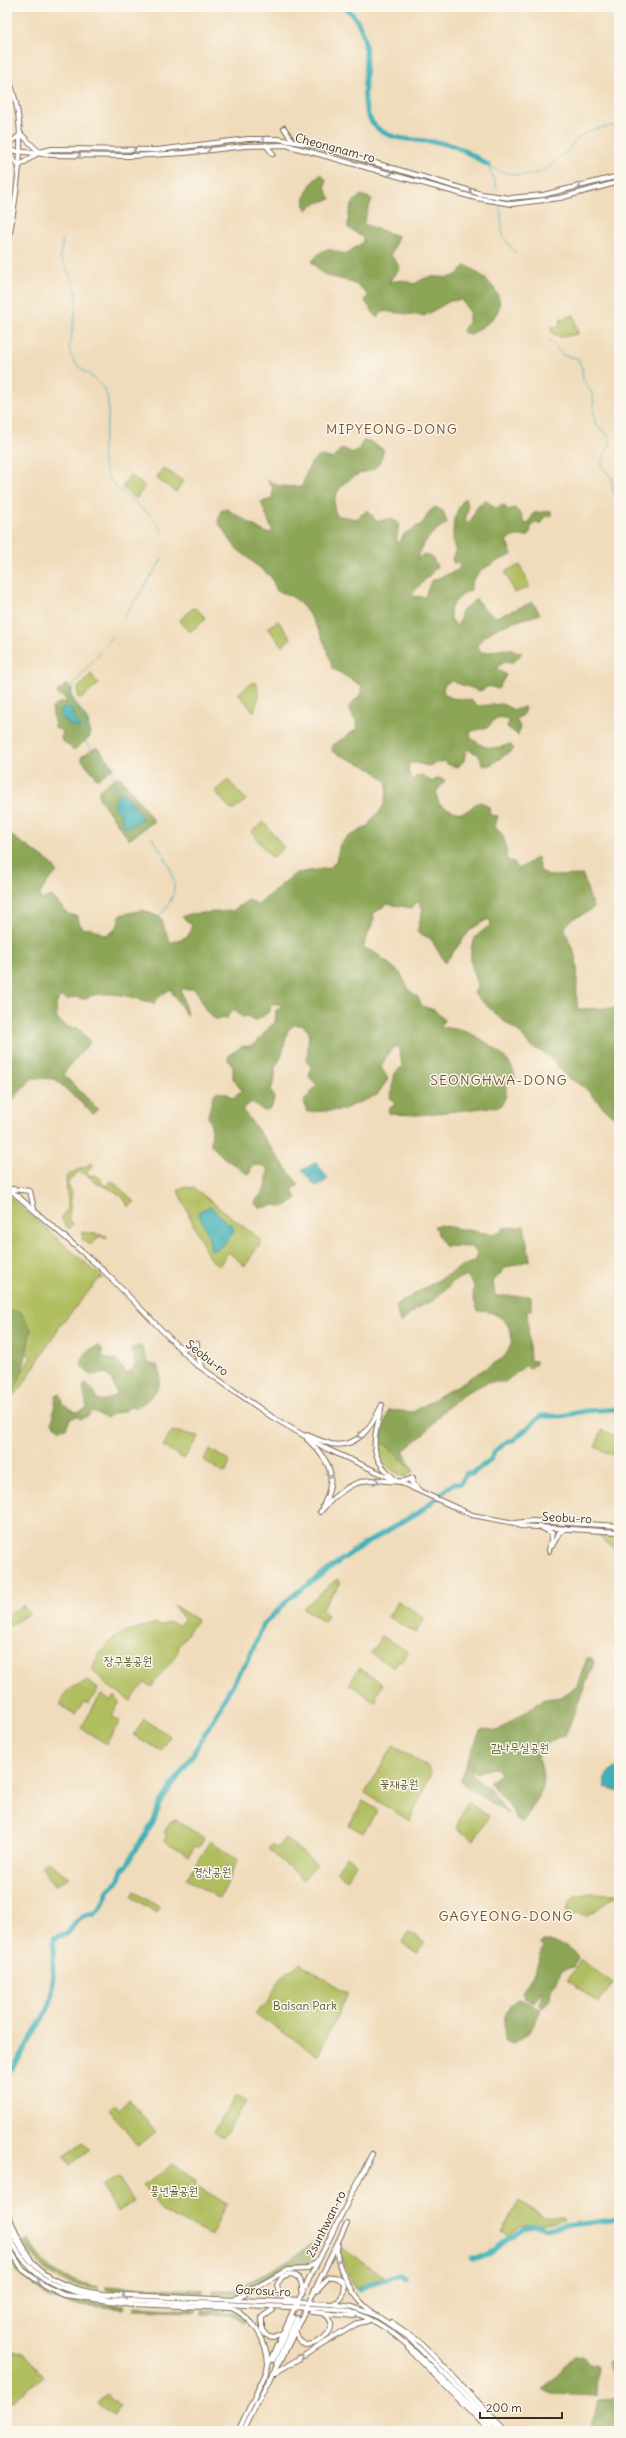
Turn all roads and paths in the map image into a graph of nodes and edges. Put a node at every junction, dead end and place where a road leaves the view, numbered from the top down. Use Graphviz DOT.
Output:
graph roads {
  1 [pos="7,75"];
  2 [pos="284,128"];
  3 [pos="21,134"];
  4 [pos="292,141"];
  5 [pos="264,144"];
  6 [pos="7,146"];
  7 [pos="7,150"];
  8 [pos="20,151"];
  9 [pos="39,152"];
  10 [pos="7,153"];
  11 [pos="273,154"];
  12 [pos="19,166"];
  13 [pos="619,176"];
  14 [pos="619,182"];
  15 [pos="7,253"];
  16 [pos="9,1188"];
  17 [pos="34,1210"];
  18 [pos="176,1345"];
  19 [pos="205,1370"];
  20 [pos="301,1433"];
  21 [pos="398,1482"];
  22 [pos="426,1494"];
  23 [pos="515,1523"];
  24 [pos="520,1526"];
  25 [pos="619,1526"];
  26 [pos="567,1528"];
  27 [pos="619,1532"];
  28 [pos="372,2154"];
  29 [pos="7,2211"];
  30 [pos="7,2222"];
  31 [pos="7,2233"];
  32 [pos="7,2239"];
  33 [pos="7,2245"];
  34 [pos="11,2253"];
  35 [pos="319,2259"];
  36 [pos="36,2267"];
  37 [pos="307,2283"];
  38 [pos="316,2287"];
  39 [pos="302,2294"];
  40 [pos="103,2298"];
  41 [pos="85,2299"];
  42 [pos="110,2299"];
  43 [pos="234,2300"];
  44 [pos="291,2300"];
  45 [pos="309,2301"];
  46 [pos="117,2302"];
  47 [pos="282,2302"];
  48 [pos="298,2302"];
  49 [pos="334,2303"];
  50 [pos="231,2308"];
  51 [pos="282,2308"];
  52 [pos="272,2310"];
  53 [pos="294,2310"];
  54 [pos="305,2310"];
  55 [pos="322,2312"];
  56 [pos="377,2316"];
  57 [pos="295,2318"];
  58 [pos="365,2318"];
  59 [pos="372,2321"];
  60 [pos="390,2324"];
  61 [pos="286,2326"];
  62 [pos="387,2330"];
  63 [pos="295,2331"];
  64 [pos="403,2341"];
  65 [pos="268,2365"];
  66 [pos="267,2377"];
  67 [pos="238,2431"];
  68 [pos="243,2431"];
  69 [pos="490,2431"];
  70 [pos="495,2431"];
  71 [pos="501,2431"];
  72 [pos="506,2431"];
  1 -- 3 [label="main road"];
  2 -- 4 [label="main road"];
  3 -- 6 [label="main road"];
  3 -- 8 [label="main road"];
  3 -- 9 [label="main road"];
  4 -- 9 [label="main road, Cheongnam-ro, one-way"];
  13 -- 4 [label="main road, Cheongnam-ro, one-way"];
  9 -- 5 [label="main road, Cheongnam-ro, one-way"];
  5 -- 11 [label="main road"];
  5 -- 14 [label="main road, Cheongnam-ro, one-way"];
  7 -- 8 [label="main road, Cheongnam-ro"];
  8 -- 9 [label="main road, Cheongnam-ro"];
  8 -- 12 [label="main road"];
  9 -- 12 [label="main road"];
  10 -- 12 [label="main road"];
  12 -- 15 [label="main road"];
  16 -- 17 [label="main road, Seobu-ro"];
  16 -- 17 [label="main road"];
  17 -- 18 [label="main road, Seobu-ro"];
  18 -- 19 [label="main road, Seobu-ro"];
  18 -- 19 [label="main road"];
  19 -- 20 [label="main road, Seobu-ro"];
  20 -- 21 [label="main road, Seobu-ro"];
  20 -- 21 [label="main road, one-way"];
  21 -- 20 [label="main road, one-way"];
  21 -- 22 [label="main road, Seobu-ro"];
  21 -- 22 [label="main road"];
  22 -- 23 [label="main road, Seobu-ro"];
  23 -- 24 [label="main road, Seobu-ro"];
  23 -- 25 [label="main road, Seobu-ro"];
  24 -- 26 [label="main road, Seobu-ro"];
  24 -- 26 [label="main road"];
  26 -- 27 [label="main road, Seobu-ro"];
  28 -- 35 [label="main road, 2sunhwan-ro"];
  29 -- 36 [label="main road"];
  30 -- 36 [label="main road, Garosu-ro"];
  31 -- 40 [label="main road, Garosu-ro"];
  32 -- 34 [label="main road"];
  33 -- 34 [label="main road"];
  34 -- 41 [label="main road, one-way"];
  35 -- 37 [label="main road, 2sunhwan-ro"];
  35 -- 43 [label="main road"];
  43 -- 36 [label="main road, Garosu-ro, one-way"];
  37 -- 38 [label="main road"];
  37 -- 39 [label="main road, 2sunhwan-ro"];
  38 -- 45 [label="main road, 2sunhwan-ro"];
  56 -- 38 [label="main road, 2sunhwan-ro, one-way"];
  39 -- 44 [label="main road"];
  39 -- 48 [label="main road, 2sunhwan-ro"];
  40 -- 41 [label="main road"];
  40 -- 42 [label="main road, Garosu-ro"];
  41 -- 46 [label="main road, Garosu-ro"];
  42 -- 46 [label="main road"];
  42 -- 51 [label="main road, Garosu-ro"];
  43 -- 47 [label="main road, Garosu-ro"];
  44 -- 47 [label="main road"];
  44 -- 48 [label="main road"];
  45 -- 48 [label="main road, Garosu-ro"];
  45 -- 49 [label="main road"];
  45 -- 49 [label="main road"];
  45 -- 54 [label="main road, 2sunhwan-ro"];
  45 -- 56 [label="main road, Garosu-ro"];
  46 -- 50 [label="main road, Garosu-ro"];
  47 -- 48 [label="main road, Garosu-ro"];
  47 -- 51 [label="main road"];
  48 -- 53 [label="main road, 2sunhwan-ro"];
  49 -- 56 [label="main road"];
  50 -- 52 [label="main road, Garosu-ro"];
  50 -- 65 [label="main road"];
  51 -- 53 [label="main road, Garosu-ro"];
  52 -- 53 [label="main road, Garosu-ro"];
  52 -- 61 [label="main road"];
  53 -- 54 [label="main road, Garosu-ro"];
  53 -- 61 [label="main road, 2sunhwan-ro"];
  54 -- 55 [label="main road"];
  54 -- 58 [label="main road, Garosu-ro"];
  54 -- 63 [label="main road, 2sunhwan-ro"];
  55 -- 58 [label="main road"];
  55 -- 63 [label="main road"];
  56 -- 60 [label="main road, Garosu-ro"];
  56 -- 72 [label="main road"];
  57 -- 66 [label="main road, 2sunhwan-ro"];
  58 -- 59 [label="main road, Garosu-ro"];
  59 -- 62 [label="main road, Garosu-ro"];
  66 -- 59 [label="main road, one-way"];
  60 -- 62 [label="main road"];
  60 -- 71 [label="main road, Garosu-ro"];
  61 -- 65 [label="main road, 2sunhwan-ro"];
  62 -- 64 [label="main road, Garosu-ro"];
  63 -- 66 [label="main road, 2sunhwan-ro"];
  64 -- 69 [label="main road, Garosu-ro"];
  64 -- 70 [label="main road, Garosu-ro"];
  65 -- 66 [label="main road, 2sunhwan-ro"];
  66 -- 67 [label="main road, 2sunhwan-ro"];
  66 -- 68 [label="main road, 2sunhwan-ro"];
}
